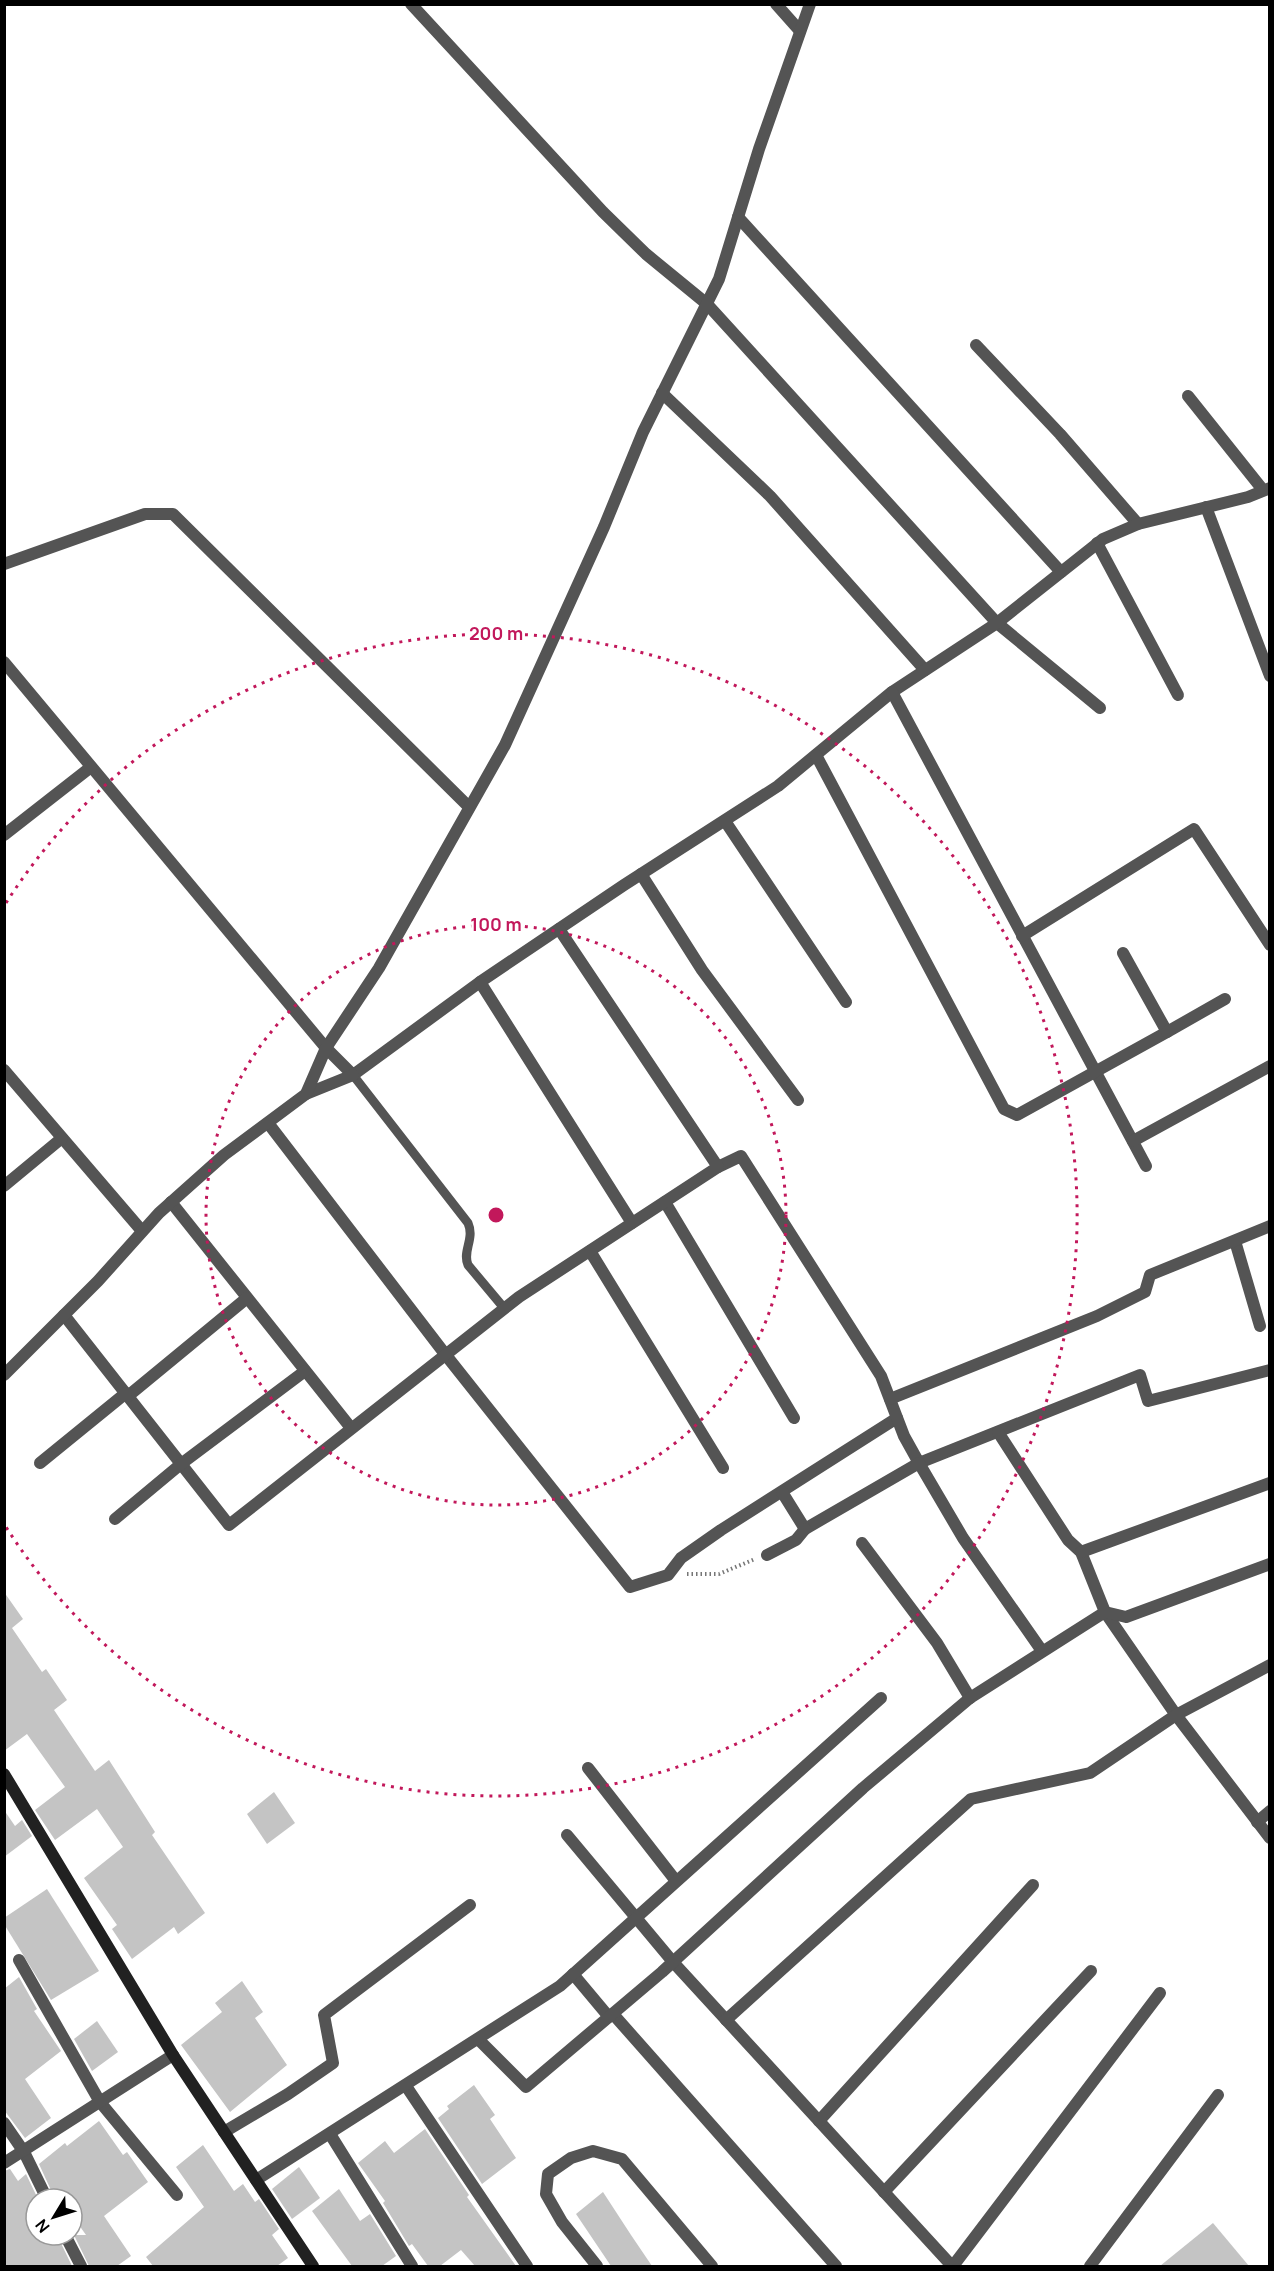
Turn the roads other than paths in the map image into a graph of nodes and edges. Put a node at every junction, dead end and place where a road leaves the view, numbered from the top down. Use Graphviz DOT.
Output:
graph roads {
  1 [pos="411,4"];
  2 [pos="776,4"];
  3 [pos="810,4"];
  4 [pos="800,31"];
  5 [pos="738,217"];
  6 [pos="707,304"];
  7 [pos="976,345"];
  8 [pos="662,393"];
  9 [pos="1188,396"];
  10 [pos="1266,489"];
  11 [pos="1206,507"];
  12 [pos="1138,525"];
  13 [pos="1097,543"];
  14 [pos="4,564"];
  15 [pos="1061,572"];
  16 [pos="997,623"];
  17 [pos="4,662"];
  18 [pos="925,670"];
  19 [pos="1269,676"];
  20 [pos="892,692"];
  21 [pos="1179,695"];
  22 [pos="1100,708"];
  23 [pos="816,755"];
  24 [pos="91,767"];
  25 [pos="470,807"];
  26 [pos="725,820"];
  27 [pos="4,835"];
  28 [pos="641,874"];
  29 [pos="559,928"];
  30 [pos="1022,936"];
  31 [pos="1269,945"];
  32 [pos="1123,953"];
  33 [pos="480,982"];
  34 [pos="1225,999"];
  35 [pos="846,1002"];
  36 [pos="1167,1032"];
  37 [pos="326,1048"];
  38 [pos="1269,1066"];
  39 [pos="4,1070"];
  40 [pos="1095,1074"];
  41 [pos="353,1075"];
  42 [pos="306,1094"];
  43 [pos="798,1100"];
  44 [pos="268,1123"];
  45 [pos="62,1138"];
  46 [pos="1132,1142"];
  47 [pos="1146,1166"];
  48 [pos="718,1167"];
  49 [pos="4,1186"];
  50 [pos="171,1202"];
  51 [pos="665,1202"];
  52 [pos="632,1223"];
  53 [pos="1269,1226"];
  54 [pos="142,1231"];
  55 [pos="1235,1241"];
  56 [pos="590,1251"];
  57 [pos="247,1298"];
  58 [pos="504,1308"];
  59 [pos="64,1315"];
  60 [pos="1260,1326"];
  61 [pos="445,1354"];
  62 [pos="305,1371"];
  63 [pos="1269,1371"];
  64 [pos="4,1375"];
  65 [pos="127,1395"];
  66 [pos="890,1399"];
  67 [pos="794,1418"];
  68 [pos="897,1418"];
  69 [pos="351,1428"];
  70 [pos="998,1432"];
  71 [pos="40,1463"];
  72 [pos="920,1463"];
  73 [pos="181,1464"];
  74 [pos="723,1468"];
  75 [pos="1269,1483"];
  76 [pos="782,1492"];
  77 [pos="115,1519"];
  78 [pos="805,1530"];
  79 [pos="862,1543"];
  80 [pos="1081,1552"];
  81 [pos="767,1555"];
  82 [pos="1269,1564"];
  83 [pos="1105,1612"];
  84 [pos="1042,1651"];
  85 [pos="1267,1671"];
  86 [pos="881,1698"];
  87 [pos="970,1698"];
  88 [pos="1176,1715"];
  89 [pos="588,1768"];
  90 [pos="4,1774"];
  91 [pos="8,1788"];
  92 [pos="1269,1811"];
  93 [pos="1257,1822"];
  94 [pos="567,1835"];
  95 [pos="1269,1838"];
  96 [pos="676,1881"];
  97 [pos="1033,1885"];
  98 [pos="470,1905"];
  99 [pos="634,1918"];
  100 [pos="19,1960"];
  101 [pos="673,1962"];
  102 [pos="1091,1971"];
  103 [pos="573,1974"];
  104 [pos="1160,1993"];
  105 [pos="611,2016"];
  106 [pos="726,2020"];
  107 [pos="478,2039"];
  108 [pos="173,2055"];
  109 [pos="406,2086"];
  110 [pos="1218,2095"];
  111 [pos="100,2102"];
  112 [pos="819,2121"];
  113 [pos="4,2123"];
  114 [pos="224,2132"];
  115 [pos="330,2134"];
  116 [pos="24,2152"];
  117 [pos="4,2163"];
  118 [pos="256,2180"];
  119 [pos="41,2187"];
  120 [pos="884,2192"];
  121 [pos="177,2195"];
  122 [pos="71,2247"];
  123 [pos="81,2266"];
  124 [pos="313,2266"];
  125 [pos="412,2266"];
  126 [pos="527,2266"];
  127 [pos="597,2266"];
  128 [pos="712,2266"];
  129 [pos="836,2266"];
  130 [pos="953,2266"];
  131 [pos="1090,2266"];
  1 -- 6 [label="street"];
  2 -- 4 [label="street"];
  3 -- 4 [label="street"];
  4 -- 5 [label="street"];
  5 -- 6 [label="street"];
  5 -- 15 [label="street"];
  6 -- 8 [label="street"];
  6 -- 16 [label="street"];
  7 -- 12 [label="street"];
  8 -- 18 [label="street"];
  8 -- 25 [label="street"];
  9 -- 10 [label="street"];
  10 -- 11 [label="street"];
  11 -- 12 [label="street"];
  11 -- 19 [label="street"];
  12 -- 13 [label="street"];
  13 -- 15 [label="street"];
  13 -- 21 [label="street"];
  14 -- 25 [label="street"];
  15 -- 16 [label="street"];
  16 -- 18 [label="street"];
  16 -- 22 [label="street"];
  17 -- 24 [label="street"];
  18 -- 20 [label="street"];
  20 -- 23 [label="street"];
  20 -- 30 [label="street"];
  23 -- 26 [label="street"];
  23 -- 40 [label="street"];
  24 -- 27 [label="street"];
  24 -- 37 [label="street"];
  25 -- 37 [label="street"];
  26 -- 28 [label="street"];
  26 -- 35 [label="street"];
  28 -- 29 [label="street"];
  28 -- 43 [label="street"];
  29 -- 33 [label="street"];
  29 -- 48 [label="street"];
  30 -- 31 [label="street"];
  30 -- 40 [label="street"];
  32 -- 36 [label="street"];
  33 -- 41 [label="street"];
  33 -- 52 [label="street"];
  34 -- 36 [label="street"];
  36 -- 40 [label="street"];
  37 -- 41 [label="street"];
  37 -- 42 [label="street"];
  38 -- 46 [label="street"];
  39 -- 45 [label="street"];
  40 -- 46 [label="street"];
  41 -- 42 [label="street"];
  41 -- 58 [label="lane"];
  42 -- 44 [label="street"];
  44 -- 50 [label="street"];
  44 -- 61 [label="street"];
  45 -- 49 [label="street"];
  45 -- 54 [label="street"];
  46 -- 47 [label="street"];
  48 -- 51 [label="street"];
  48 -- 66 [label="street"];
  50 -- 54 [label="street"];
  50 -- 57 [label="street"];
  51 -- 52 [label="street"];
  51 -- 67 [label="street"];
  52 -- 56 [label="street"];
  53 -- 55 [label="street"];
  54 -- 59 [label="street"];
  55 -- 60 [label="street"];
  55 -- 66 [label="street"];
  56 -- 58 [label="street"];
  56 -- 74 [label="street"];
  57 -- 62 [label="street"];
  57 -- 65 [label="street"];
  58 -- 61 [label="street"];
  59 -- 64 [label="street"];
  59 -- 65 [label="street"];
  61 -- 69 [label="street"];
  61 -- 76 [label="street"];
  62 -- 69 [label="street"];
  62 -- 73 [label="street"];
  63 -- 70 [label="street"];
  65 -- 71 [label="street"];
  65 -- 73 [label="street"];
  66 -- 68 [label="street"];
  68 -- 72 [label="street"];
  68 -- 76 [label="street"];
  69 -- 73 [label="street"];
  70 -- 72 [label="street"];
  70 -- 80 [label="street"];
  72 -- 78 [label="street"];
  72 -- 84 [label="street"];
  73 -- 77 [label="street"];
  75 -- 80 [label="street"];
  76 -- 78 [label="street"];
  78 -- 81 [label="street"];
  79 -- 87 [label="street"];
  80 -- 83 [label="street"];
  82 -- 83 [label="street"];
  83 -- 84 [label="street"];
  83 -- 88 [label="street"];
  84 -- 87 [label="street"];
  85 -- 88 [label="street"];
  86 -- 96 [label="street"];
  87 -- 101 [label="street"];
  88 -- 93 [label="street"];
  88 -- 106 [label="street"];
  89 -- 96 [label="street"];
  90 -- 91 [label="street"];
  91 -- 108 [label="street"];
  92 -- 93 [label="street"];
  93 -- 95 [label="street"];
  94 -- 99 [label="street"];
  96 -- 99 [label="street"];
  97 -- 112 [label="street"];
  98 -- 114 [label="street"];
  99 -- 101 [label="street"];
  99 -- 103 [label="street"];
  100 -- 111 [label="street"];
  101 -- 105 [label="street"];
  101 -- 106 [label="street"];
  102 -- 120 [label="street"];
  103 -- 105 [label="street"];
  103 -- 107 [label="street"];
  104 -- 130 [label="street"];
  105 -- 107 [label="street"];
  105 -- 129 [label="street"];
  106 -- 112 [label="street"];
  107 -- 109 [label="street"];
  108 -- 111 [label="street"];
  108 -- 114 [label="street"];
  109 -- 115 [label="street"];
  109 -- 126 [label="street"];
  110 -- 131 [label="street"];
  111 -- 116 [label="street"];
  111 -- 121 [label="street"];
  112 -- 120 [label="street"];
  113 -- 116 [label="street"];
  114 -- 118 [label="street"];
  115 -- 118 [label="street"];
  115 -- 125 [label="street"];
  116 -- 117 [label="street"];
  116 -- 119 [label="street"];
  118 -- 124 [label="street"];
  120 -- 130 [label="street"];
  122 -- 123 [label="street"];
  127 -- 128 [label="street"];
}
